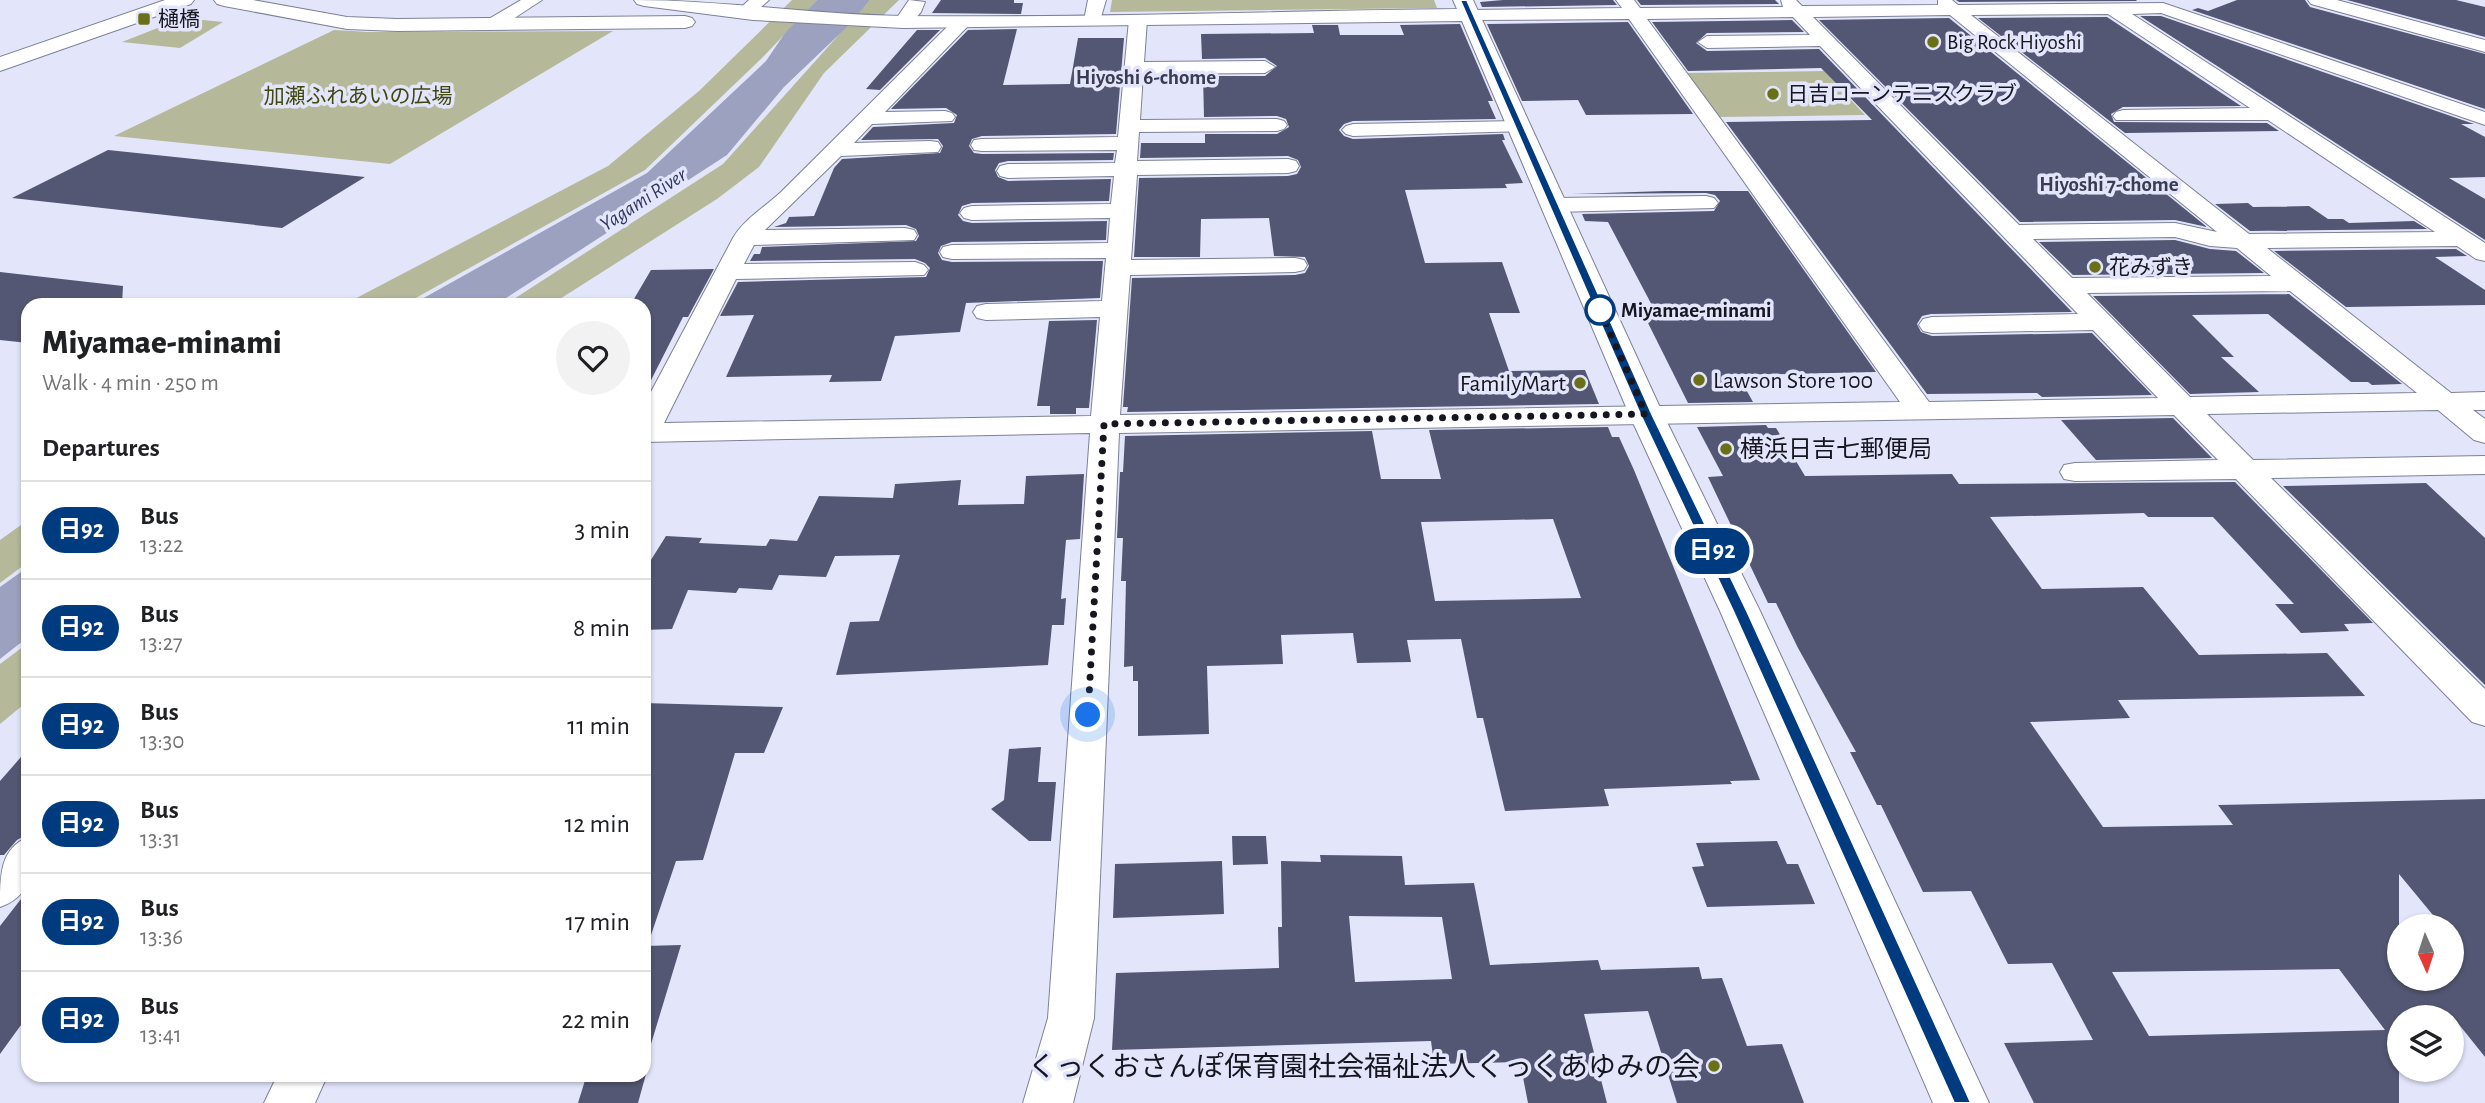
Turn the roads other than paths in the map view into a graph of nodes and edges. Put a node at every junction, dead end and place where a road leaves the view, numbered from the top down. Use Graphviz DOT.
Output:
graph roads {
  1 [pos="184,0"];
  2 [pos="224,0"];
  3 [pos="533,0"];
  4 [pos="644,0"];
  5 [pos="2318,0"];
  6 [pos="916,2"];
  7 [pos="2106,4"];
  8 [pos="1792,5"];
  9 [pos="1947,5"];
  10 [pos="1630,6"];
  11 [pos="1466,7"];
  12 [pos="749,10"];
  13 [pos="1095,10"];
  14 [pos="1138,20"];
  15 [pos="899,22"];
  16 [pos="962,22"];
  17 [pos="493,24"];
  18 [pos="1715,40"];
  19 [pos="1831,46"];
  20 [pos="2485,46"];
  21 [pos="1760,54"];
  22 [pos="0,64"];
  23 [pos="1265,67"];
  24 [pos="1134,68"];
  25 [pos="2273,114"];
  26 [pos="945,117"];
  27 [pos="2139,117"];
  28 [pos="864,118"];
  29 [pos="2485,119"];
  30 [pos="1277,125"];
  31 [pos="1353,130"];
  32 [pos="1523,136"];
  33 [pos="982,145"];
  34 [pos="930,147"];
  35 [pos="1370,147"];
  36 [pos="838,150"];
  37 [pos="1127,152"];
  38 [pos="1288,166"];
  39 [pos="1008,171"];
  40 [pos="1690,201"];
  41 [pos="1554,205"];
  42 [pos="1122,211"];
  43 [pos="972,213"];
  44 [pos="2013,232"];
  45 [pos="905,235"];
  46 [pos="745,238"];
  47 [pos="2462,239"];
  48 [pos="2245,241"];
  49 [pos="952,252"];
  50 [pos="2485,254"];
  51 [pos="1118,259"];
  52 [pos="1295,265"];
  53 [pos="915,270"];
  54 [pos="728,272"];
  55 [pos="2297,283"];
  56 [pos="2066,286"];
  57 [pos="1114,309"];
  58 [pos="986,312"];
  59 [pos="2101,323"];
  60 [pos="1951,329"];
  61 [pos="2485,401"];
  62 [pos="2447,402"];
  63 [pos="2183,407"];
  64 [pos="1920,410"];
  65 [pos="1646,414"];
  66 [pos="651,419"];
  67 [pos="1104,424"];
  68 [pos="651,432"];
  69 [pos="2485,434"];
  70 [pos="2485,465"];
  71 [pos="2245,469"];
  72 [pos="2075,472"];
  73 [pos="2485,712"];
  74 [pos="21,863"];
  75 [pos="0,889"];
  76 [pos="300,1082"];
  77 [pos="289,1103"];
  78 [pos="1048,1103"];
  79 [pos="1961,1103"];
  1 -- 22 [label="street"];
  2 -- 17 [label="street"];
  3 -- 17 [label="street"];
  4 -- 12 [label="street"];
  5 -- 20 [label="street"];
  6 -- 15 [label="street"];
  7 -- 9 [label="street"];
  7 -- 25 [label="street"];
  7 -- 29 [label="street"];
  8 -- 9 [label="street"];
  8 -- 10 [label="street"];
  8 -- 19 [label="street"];
  9 -- 48 [label="street"];
  10 -- 11 [label="street"];
  10 -- 64 [label="street"];
  11 -- 14 [label="street"];
  11 -- 32 [label="street"];
  12 -- 15 [label="street"];
  12 -- 17 [label="street"];
  13 -- 14 [label="street"];
  13 -- 16 [label="street"];
  14 -- 24 [label="street"];
  15 -- 16 [label="street"];
  16 -- 28 [label="street"];
  18 -- 19 [label="street"];
  19 -- 21 [label="street"];
  19 -- 44 [label="street"];
  23 -- 24 [label="street"];
  24 -- 37 [label="street"];
  25 -- 27 [label="street"];
  25 -- 47 [label="street"];
  26 -- 28 [label="street"];
  28 -- 36 [label="street"];
  30 -- 37 [label="street"];
  31 -- 32 [label="street"];
  32 -- 35 [label="street"];
  32 -- 41 [label="street"];
  33 -- 37 [label="street"];
  34 -- 36 [label="street"];
  36 -- 46 [label="street"];
  37 -- 38 [label="street"];
  37 -- 39 [label="street"];
  37 -- 42 [label="street"];
  40 -- 41 [label="street"];
  41 -- 65 [label="street"];
  42 -- 43 [label="street"];
  42 -- 51 [label="street"];
  44 -- 48 [label="street"];
  44 -- 56 [label="street"];
  45 -- 46 [label="street"];
  46 -- 54 [label="street"];
  47 -- 48 [label="street"];
  47 -- 50 [label="street"];
  48 -- 55 [label="street"];
  49 -- 51 [label="street"];
  51 -- 52 [label="street"];
  51 -- 57 [label="street"];
  53 -- 54 [label="street"];
  54 -- 66 [label="street"];
  55 -- 56 [label="street"];
  55 -- 62 [label="street"];
  56 -- 59 [label="street"];
  57 -- 58 [label="street"];
  57 -- 67 [label="street"];
  59 -- 60 [label="street"];
  59 -- 63 [label="street"];
  61 -- 62 [label="street"];
  62 -- 63 [label="street"];
  62 -- 69 [label="street"];
  63 -- 64 [label="street"];
  63 -- 71 [label="street"];
  64 -- 65 [label="street"];
  65 -- 67 [label="street"];
  65 -- 79 [label="street"];
  67 -- 68 [label="street"];
  67 -- 78 [label="street"];
  70 -- 71 [label="street"];
  71 -- 72 [label="street"];
  71 -- 73 [label="street"];
  74 -- 75 [label="street"];
  76 -- 77 [label="street"];
}
